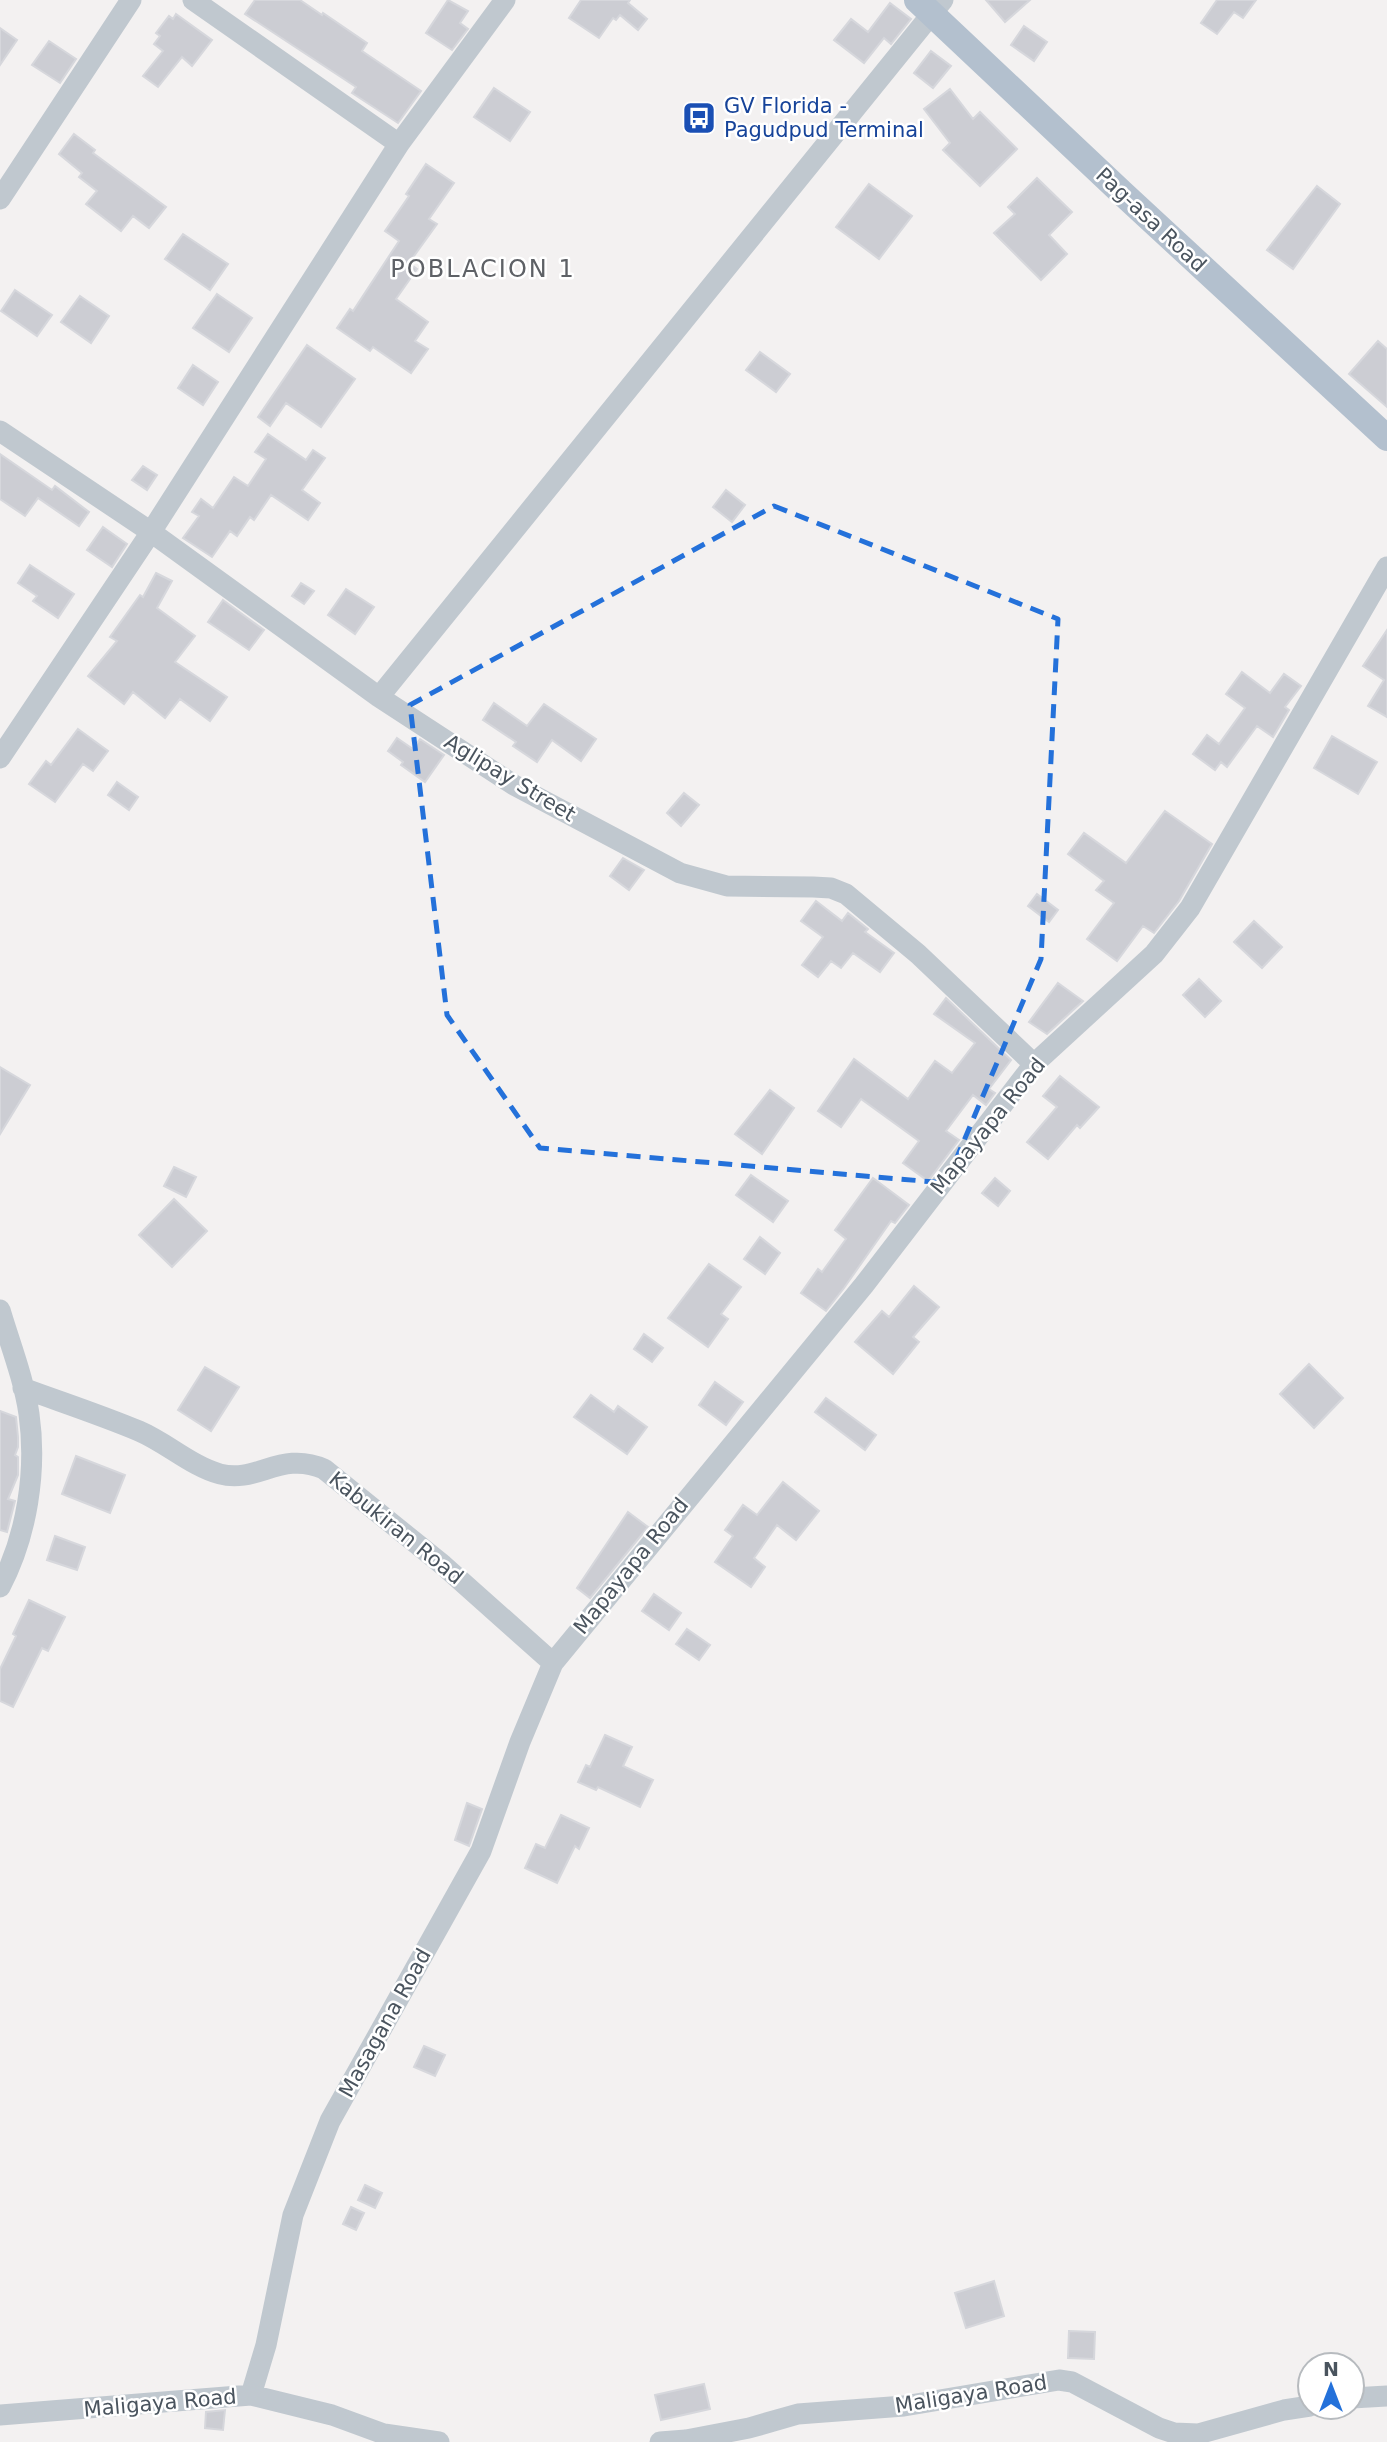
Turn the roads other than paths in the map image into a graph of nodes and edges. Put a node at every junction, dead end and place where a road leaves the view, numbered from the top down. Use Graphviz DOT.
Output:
graph roads {
  1 [pos="131,0"];
  2 [pos="193,0"];
  3 [pos="505,0"];
  4 [pos="931,5"];
  5 [pos="400,144"];
  6 [pos="0,199"];
  7 [pos="0,431"];
  8 [pos="1387,438"];
  9 [pos="151,533"];
  10 [pos="1387,567"];
  11 [pos="379,697"];
  12 [pos="0,758"];
  13 [pos="1034,1064"];
  14 [pos="0,1310"];
  15 [pos="23,1388"];
  16 [pos="0,1587"];
  17 [pos="553,1663"];
  18 [pos="251,2395"];
  19 [pos="1387,2396"];
  20 [pos="1366,2397"];
  21 [pos="1296,2408"];
  22 [pos="0,2415"];
  23 [pos="439,2442"];
  24 [pos="660,2442"];
  1 -- 6 [label="street"];
  2 -- 5 [label="street"];
  3 -- 5 [label="street"];
  4 -- 8 [label="main road, Pag-asa Road"];
  4 -- 11 [label="street"];
  5 -- 9 [label="street"];
  7 -- 9 [label="street, Aglipay Street"];
  9 -- 11 [label="street, Aglipay Street"];
  9 -- 12 [label="street"];
  10 -- 13 [label="street, Mapayapa Road"];
  11 -- 13 [label="street, Aglipay Street"];
  13 -- 17 [label="street, Mapayapa Road"];
  14 -- 15 [label="street"];
  15 -- 16 [label="street"];
  15 -- 17 [label="street, Kabukiran Road"];
  17 -- 18 [label="street, Masagana Road"];
  18 -- 22 [label="street, Maligaya Road"];
  18 -- 23 [label="street, Maligaya Road"];
  19 -- 20 [label="street"];
  21 -- 24 [label="street, Maligaya Road"];
}
